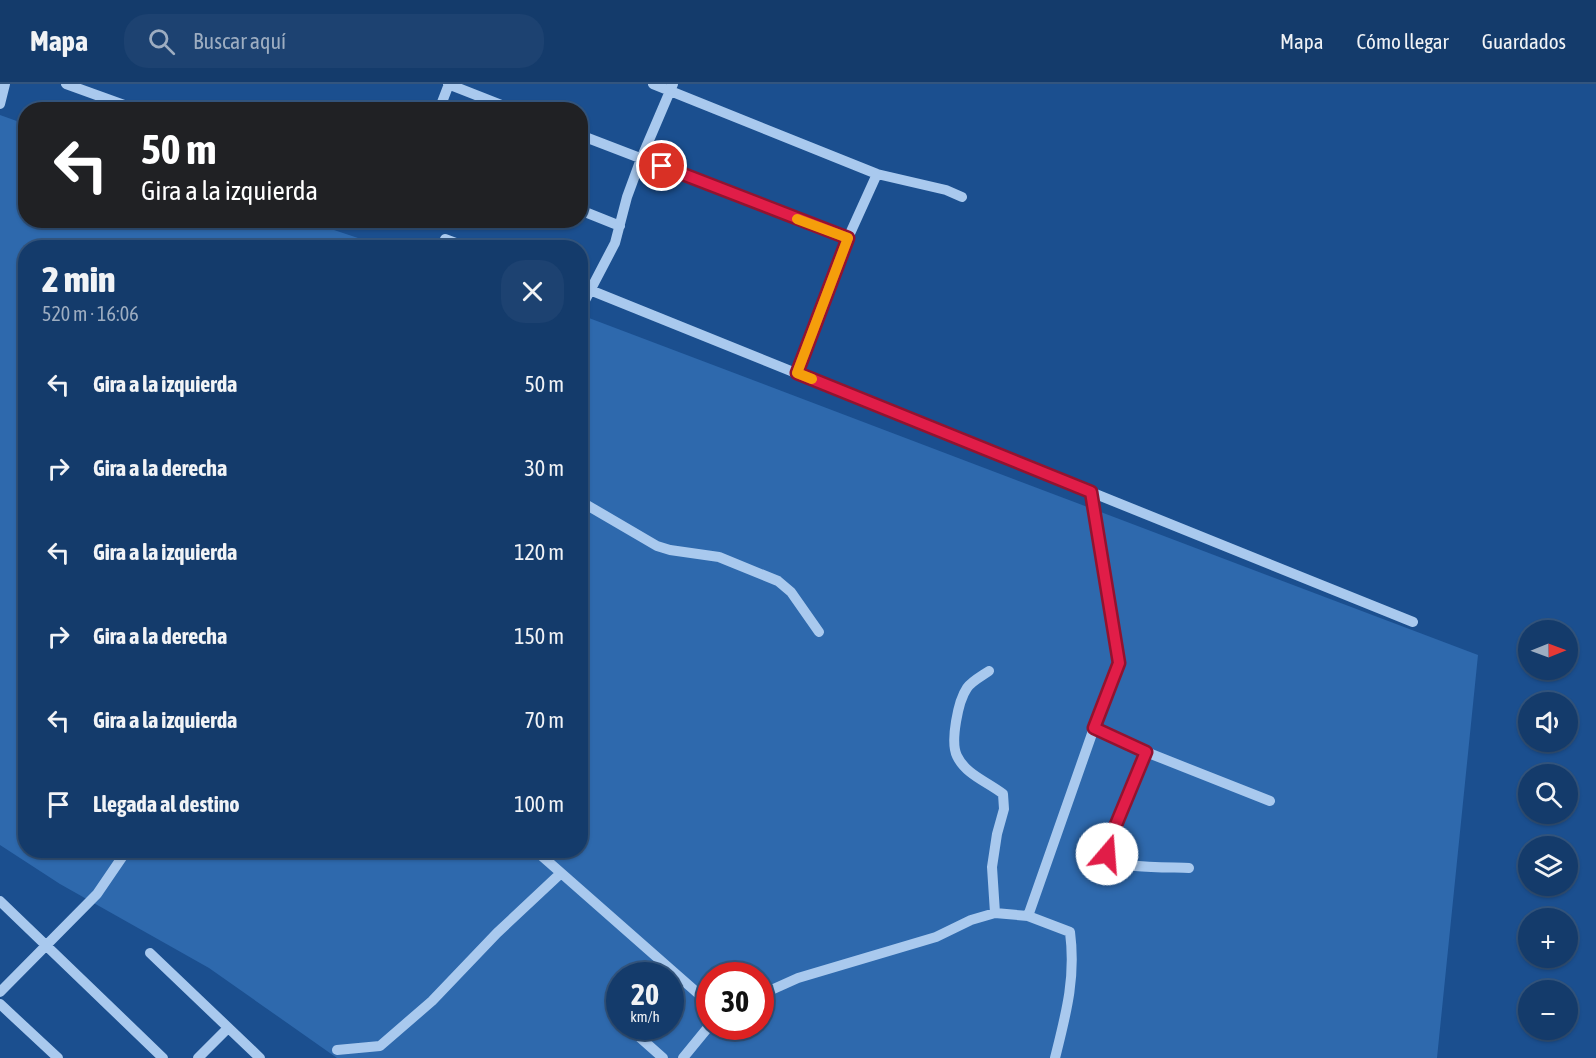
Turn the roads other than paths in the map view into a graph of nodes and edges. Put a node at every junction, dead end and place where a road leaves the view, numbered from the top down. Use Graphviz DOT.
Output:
graph roads {
  1 [pos="5,84"];
  2 [pos="66,84"];
  3 [pos="449,84"];
  4 [pos="653,84"];
  5 [pos="672,88"];
  6 [pos="116,102"];
  7 [pos="442,102"];
  8 [pos="494,102"];
  9 [pos="0,104"];
  10 [pos="588,138"];
  11 [pos="641,159"];
  12 [pos="877,174"];
  13 [pos="962,197"];
  14 [pos="588,213"];
  15 [pos="620,226"];
  16 [pos="848,238"];
  17 [pos="588,284"];
  18 [pos="588,289"];
  19 [pos="797,373"];
  20 [pos="1091,492"];
  21 [pos="588,506"];
  22 [pos="1413,622"];
  23 [pos="819,632"];
  24 [pos="989,671"];
  25 [pos="1094,728"];
  26 [pos="1146,752"];
  27 [pos="1270,801"];
  28 [pos="122,858"];
  29 [pos="544,858"];
  30 [pos="1188,868"];
  31 [pos="561,873"];
  32 [pos="0,901"];
  33 [pos="995,914"];
  34 [pos="1028,916"];
  35 [pos="47,944"];
  36 [pos="150,953"];
  37 [pos="774,988"];
  38 [pos="0,992"];
  39 [pos="696,992"];
  40 [pos="0,1004"];
  41 [pos="228,1028"];
  42 [pos="643,1040"];
  43 [pos="698,1040"];
  44 [pos="337,1050"];
  45 [pos="58,1058"];
  46 [pos="163,1058"];
  47 [pos="198,1058"];
  48 [pos="260,1058"];
  49 [pos="663,1058"];
  50 [pos="683,1058"];
  51 [pos="1054,1058"];
  1 -- 9 [label="street"];
  2 -- 6 [label="street"];
  3 -- 7 [label="street"];
  3 -- 8 [label="street"];
  4 -- 5 [label="street"];
  5 -- 11 [label="street"];
  5 -- 12 [label="street"];
  10 -- 11 [label="street"];
  11 -- 15 [label="street"];
  11 -- 16 [label="street"];
  12 -- 13 [label="street"];
  12 -- 16 [label="street"];
  14 -- 15 [label="street"];
  15 -- 17 [label="street"];
  16 -- 19 [label="street"];
  18 -- 19 [label="street"];
  19 -- 20 [label="street"];
  20 -- 22 [label="street"];
  20 -- 25 [label="street"];
  21 -- 23 [label="street"];
  24 -- 33 [label="street"];
  25 -- 26 [label="street"];
  25 -- 34 [label="street"];
  26 -- 27 [label="street"];
  26 -- 30 [label="street"];
  28 -- 35 [label="street"];
  29 -- 31 [label="street"];
  31 -- 39 [label="street"];
  31 -- 44 [label="street"];
  32 -- 35 [label="street"];
  33 -- 34 [label="street"];
  33 -- 37 [label="street"];
  34 -- 51 [label="street"];
  35 -- 38 [label="street"];
  35 -- 46 [label="street"];
  36 -- 41 [label="street"];
  40 -- 45 [label="street"];
  41 -- 47 [label="street"];
  41 -- 48 [label="street"];
  42 -- 49 [label="street"];
  43 -- 50 [label="street"];
}
